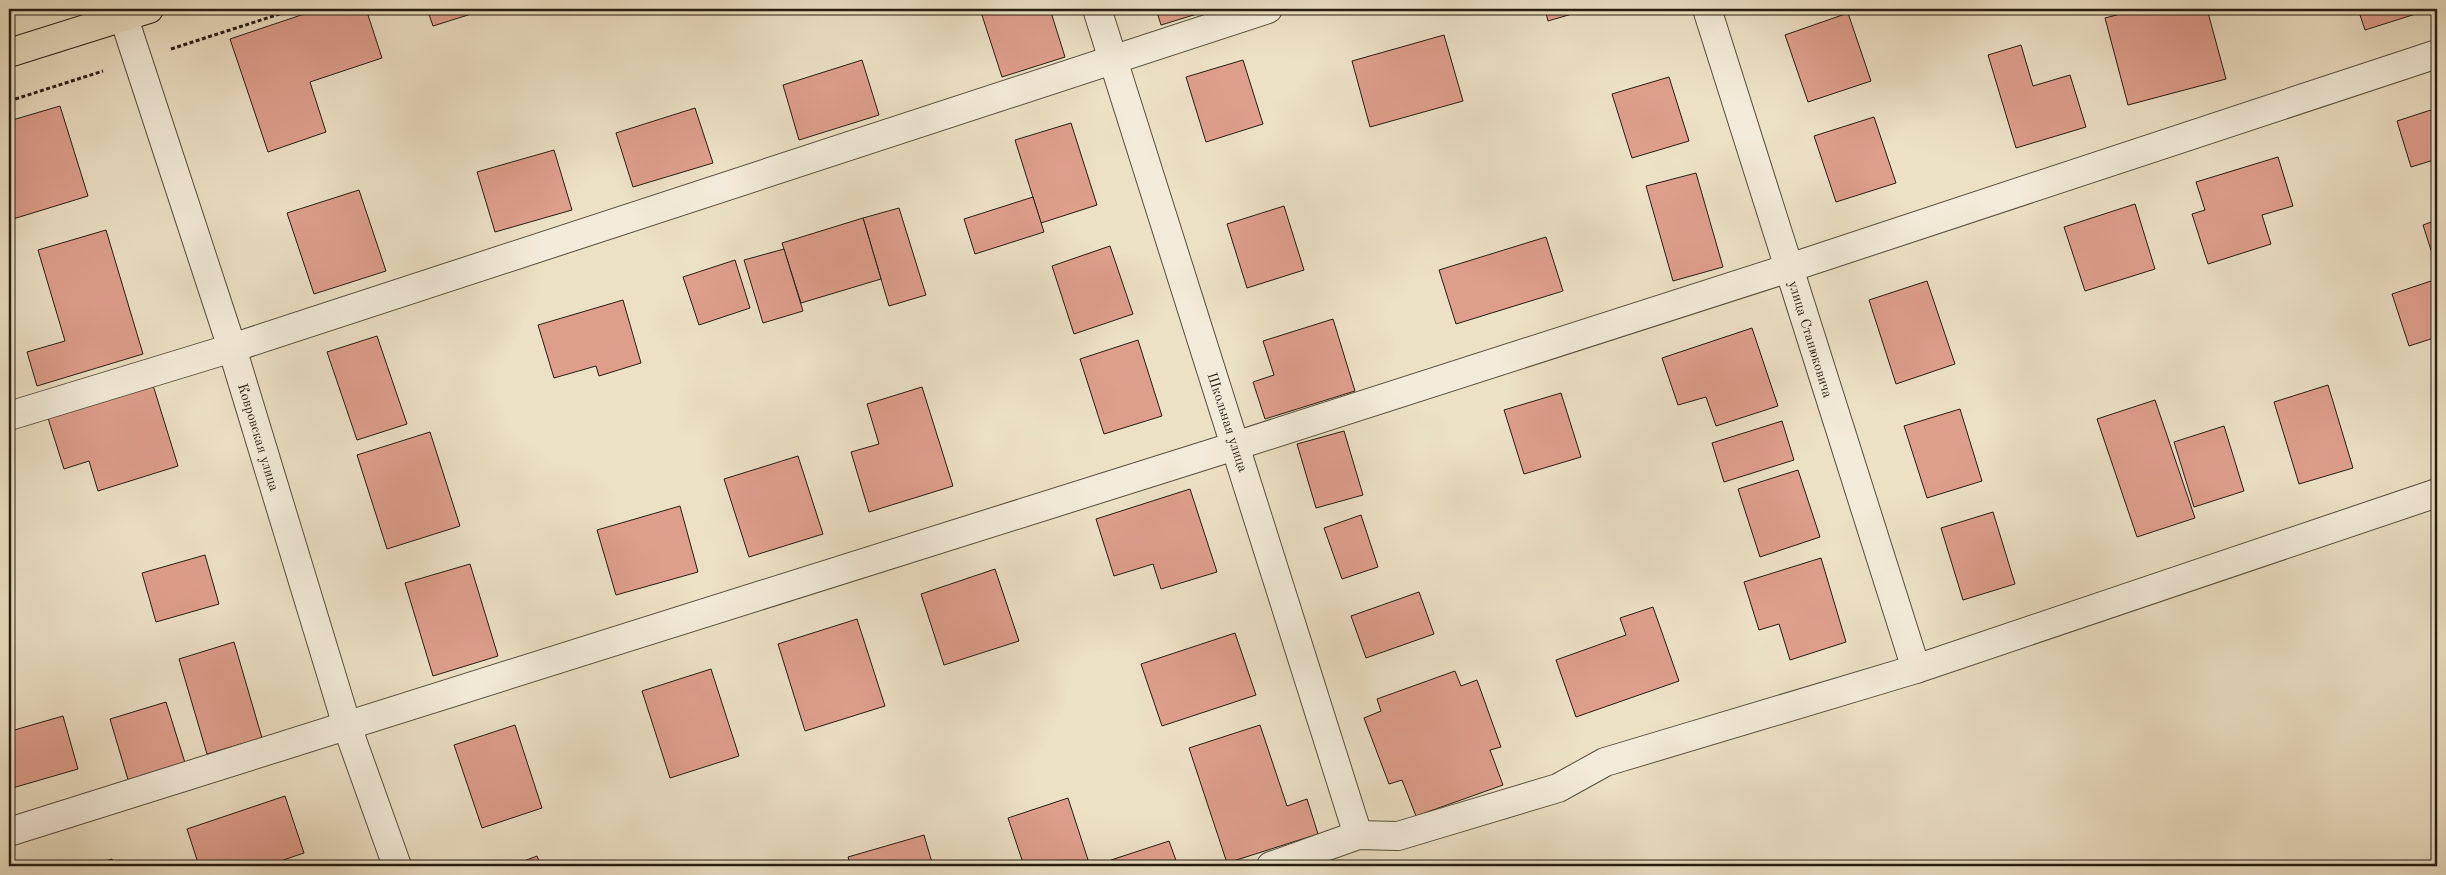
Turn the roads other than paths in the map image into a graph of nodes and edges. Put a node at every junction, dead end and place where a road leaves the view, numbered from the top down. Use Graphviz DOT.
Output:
graph roads {
  1 [pos="149,9"];
  2 [pos="1097,9"];
  3 [pos="1268,9"];
  4 [pos="1707,9"];
  5 [pos="122,13"];
  6 [pos="9,53"];
  7 [pos="2437,54"];
  8 [pos="1114,60"];
  9 [pos="1789,268"];
  10 [pos="232,348"];
  11 [pos="9,416"];
  12 [pos="1235,446"];
  13 [pos="2437,494"];
  14 [pos="1916,669"];
  15 [pos="347,726"];
  16 [pos="9,832"];
  17 [pos="1358,835"];
  18 [pos="397,866"];
  19 [pos="1272,866"];
  1 -- 5 [label="main road"];
  2 -- 8 [label="street, Школьная улица"];
  3 -- 8 [label="street"];
  4 -- 9 [label="street, улица Станюковича"];
  5 -- 6 [label="main road"];
  5 -- 10 [label="street, Ковровская улица"];
  7 -- 9 [label="street"];
  8 -- 10 [label="street"];
  8 -- 12 [label="street, Школьная улица"];
  9 -- 12 [label="street"];
  9 -- 14 [label="street, улица Станюковича"];
  10 -- 11 [label="street"];
  10 -- 15 [label="street, Ковровская улица"];
  12 -- 15 [label="street"];
  12 -- 17 [label="street, Школьная улица"];
  13 -- 14 [label="street"];
  14 -- 17 [label="street"];
  15 -- 16 [label="street"];
  15 -- 18 [label="street, Ковровская улица"];
  17 -- 19 [label="street"];
}
